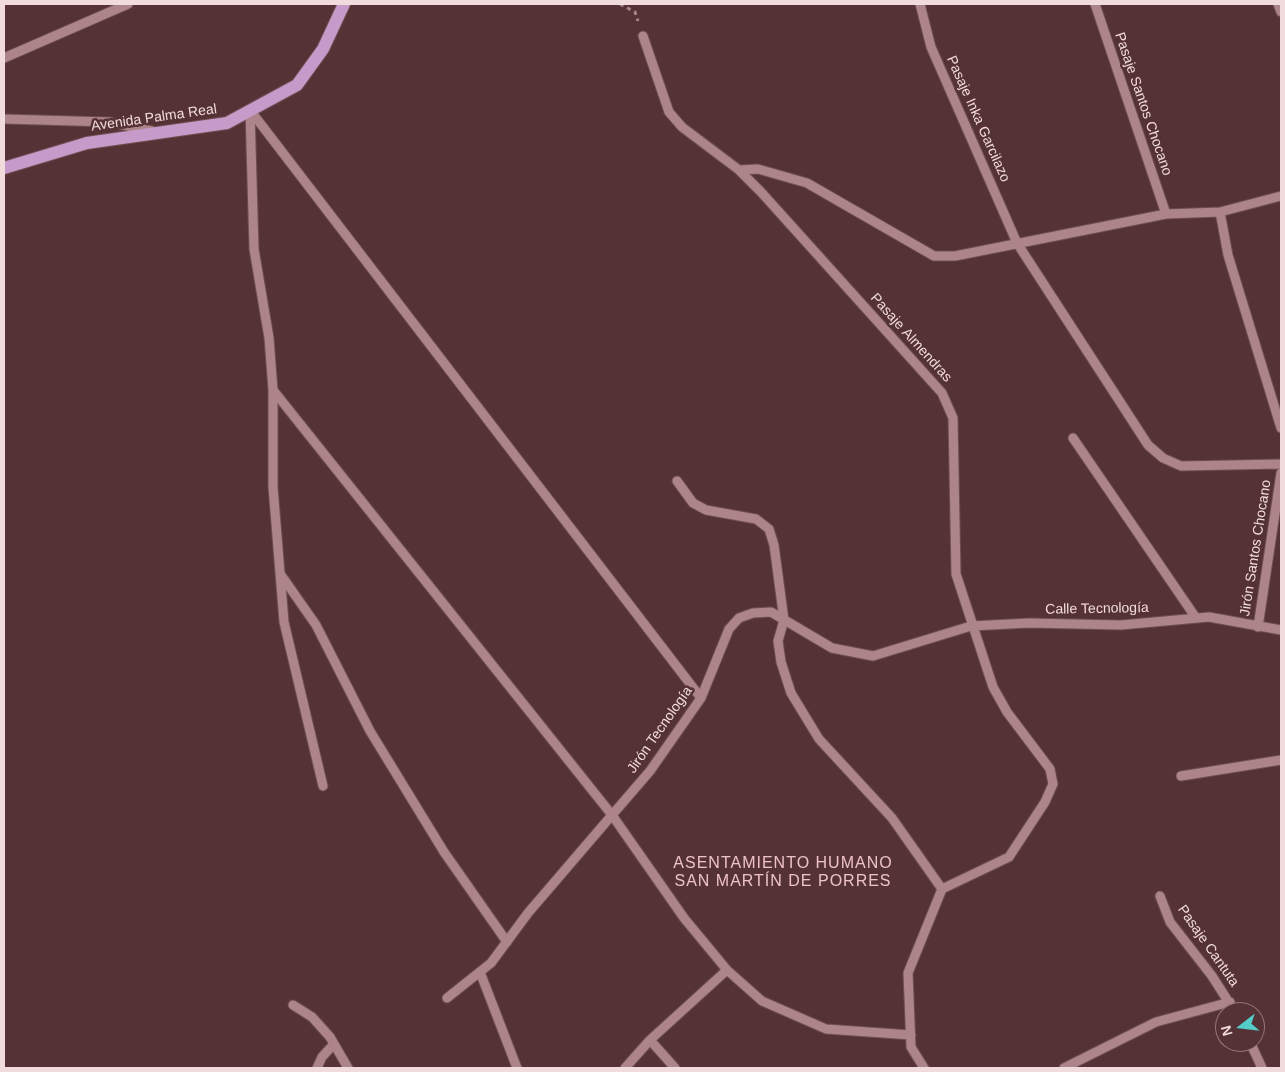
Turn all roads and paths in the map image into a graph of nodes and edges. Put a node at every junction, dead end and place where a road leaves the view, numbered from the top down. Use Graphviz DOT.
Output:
graph roads {
  1 [pos="128,4"];
  2 [pos="344,4"];
  3 [pos="620,4"];
  4 [pos="920,4"];
  5 [pos="1095,4"];
  6 [pos="1278,4"];
  7 [pos="1281,12"];
  8 [pos="643,36"];
  9 [pos="4,58"];
  10 [pos="250,110"];
  11 [pos="4,119"];
  12 [pos="163,133"];
  13 [pos="4,168"];
  14 [pos="739,170"];
  15 [pos="1281,196"];
  16 [pos="1220,212"];
  17 [pos="1166,214"];
  18 [pos="1017,243"];
  19 [pos="273,390"];
  20 [pos="1281,428"];
  21 [pos="1073,438"];
  22 [pos="1281,464"];
  23 [pos="1281,473"];
  24 [pos="678,480"];
  25 [pos="280,574"];
  26 [pos="1196,618"];
  27 [pos="784,620"];
  28 [pos="971,626"];
  29 [pos="1258,627"];
  30 [pos="1281,630"];
  31 [pos="701,698"];
  32 [pos="1281,760"];
  33 [pos="1181,776"];
  34 [pos="323,786"];
  35 [pos="612,815"];
  36 [pos="942,889"];
  37 [pos="1160,896"];
  38 [pos="507,942"];
  39 [pos="727,970"];
  40 [pos="480,972"];
  41 [pos="447,998"];
  42 [pos="1230,1002"];
  43 [pos="293,1006"];
  44 [pos="1215,1006"];
  45 [pos="911,1035"];
  46 [pos="650,1040"];
  47 [pos="334,1044"];
  48 [pos="1255,1052"];
  49 [pos="317,1068"];
  50 [pos="348,1068"];
  51 [pos="517,1068"];
  52 [pos="626,1068"];
  53 [pos="675,1068"];
  54 [pos="924,1068"];
  55 [pos="1064,1068"];
  56 [pos="1262,1068"];
  1 -- 9 [label="street"];
  2 -- 10 [label="main road, Avenida Palma Real"];
  3 -- 8 [label="path"];
  4 -- 18 [label="street, Pasaje Inka Garcilazo"];
  5 -- 17 [label="street, Pasaje Santos Chocano"];
  6 -- 7 [label="street"];
  8 -- 14 [label="street, Pasaje Almendras"];
  10 -- 12 [label="main road, Avenida Palma Real"];
  10 -- 19 [label="street"];
  10 -- 31 [label="street"];
  11 -- 12 [label="street"];
  12 -- 13 [label="main road, Avenida Palma Real"];
  14 -- 18 [label="street"];
  14 -- 28 [label="street, Pasaje Almendras"];
  15 -- 16 [label="street"];
  16 -- 17 [label="street"];
  16 -- 20 [label="street"];
  17 -- 18 [label="street"];
  18 -- 22 [label="street, Pasaje Inka Garcilazo"];
  19 -- 25 [label="street"];
  19 -- 35 [label="street"];
  21 -- 26 [label="street"];
  23 -- 29 [label="street, Jirón Santos Chocano"];
  24 -- 27 [label="street"];
  25 -- 34 [label="street"];
  25 -- 38 [label="street"];
  26 -- 28 [label="street, Calle Tecnología"];
  26 -- 29 [label="street, Calle Tecnología"];
  27 -- 28 [label="street, Jirón Tecnología"];
  27 -- 31 [label="street, Jirón Tecnología"];
  27 -- 36 [label="street"];
  28 -- 36 [label="street"];
  29 -- 30 [label="street, Calle Tecnología"];
  31 -- 35 [label="street, Jirón Tecnología"];
  32 -- 33 [label="street"];
  35 -- 38 [label="street, Jirón Tecnología"];
  35 -- 39 [label="street"];
  36 -- 45 [label="street"];
  37 -- 42 [label="street, Pasaje Cantuta"];
  38 -- 40 [label="street, Jirón Tecnología"];
  39 -- 45 [label="street"];
  39 -- 46 [label="street"];
  40 -- 41 [label="street, Jirón Tecnología"];
  40 -- 51 [label="street"];
  43 -- 47 [label="street"];
  44 -- 55 [label="street"];
  45 -- 54 [label="street"];
  46 -- 52 [label="street"];
  46 -- 53 [label="street"];
  47 -- 49 [label="street"];
  47 -- 50 [label="street"];
  48 -- 56 [label="street"];
}
